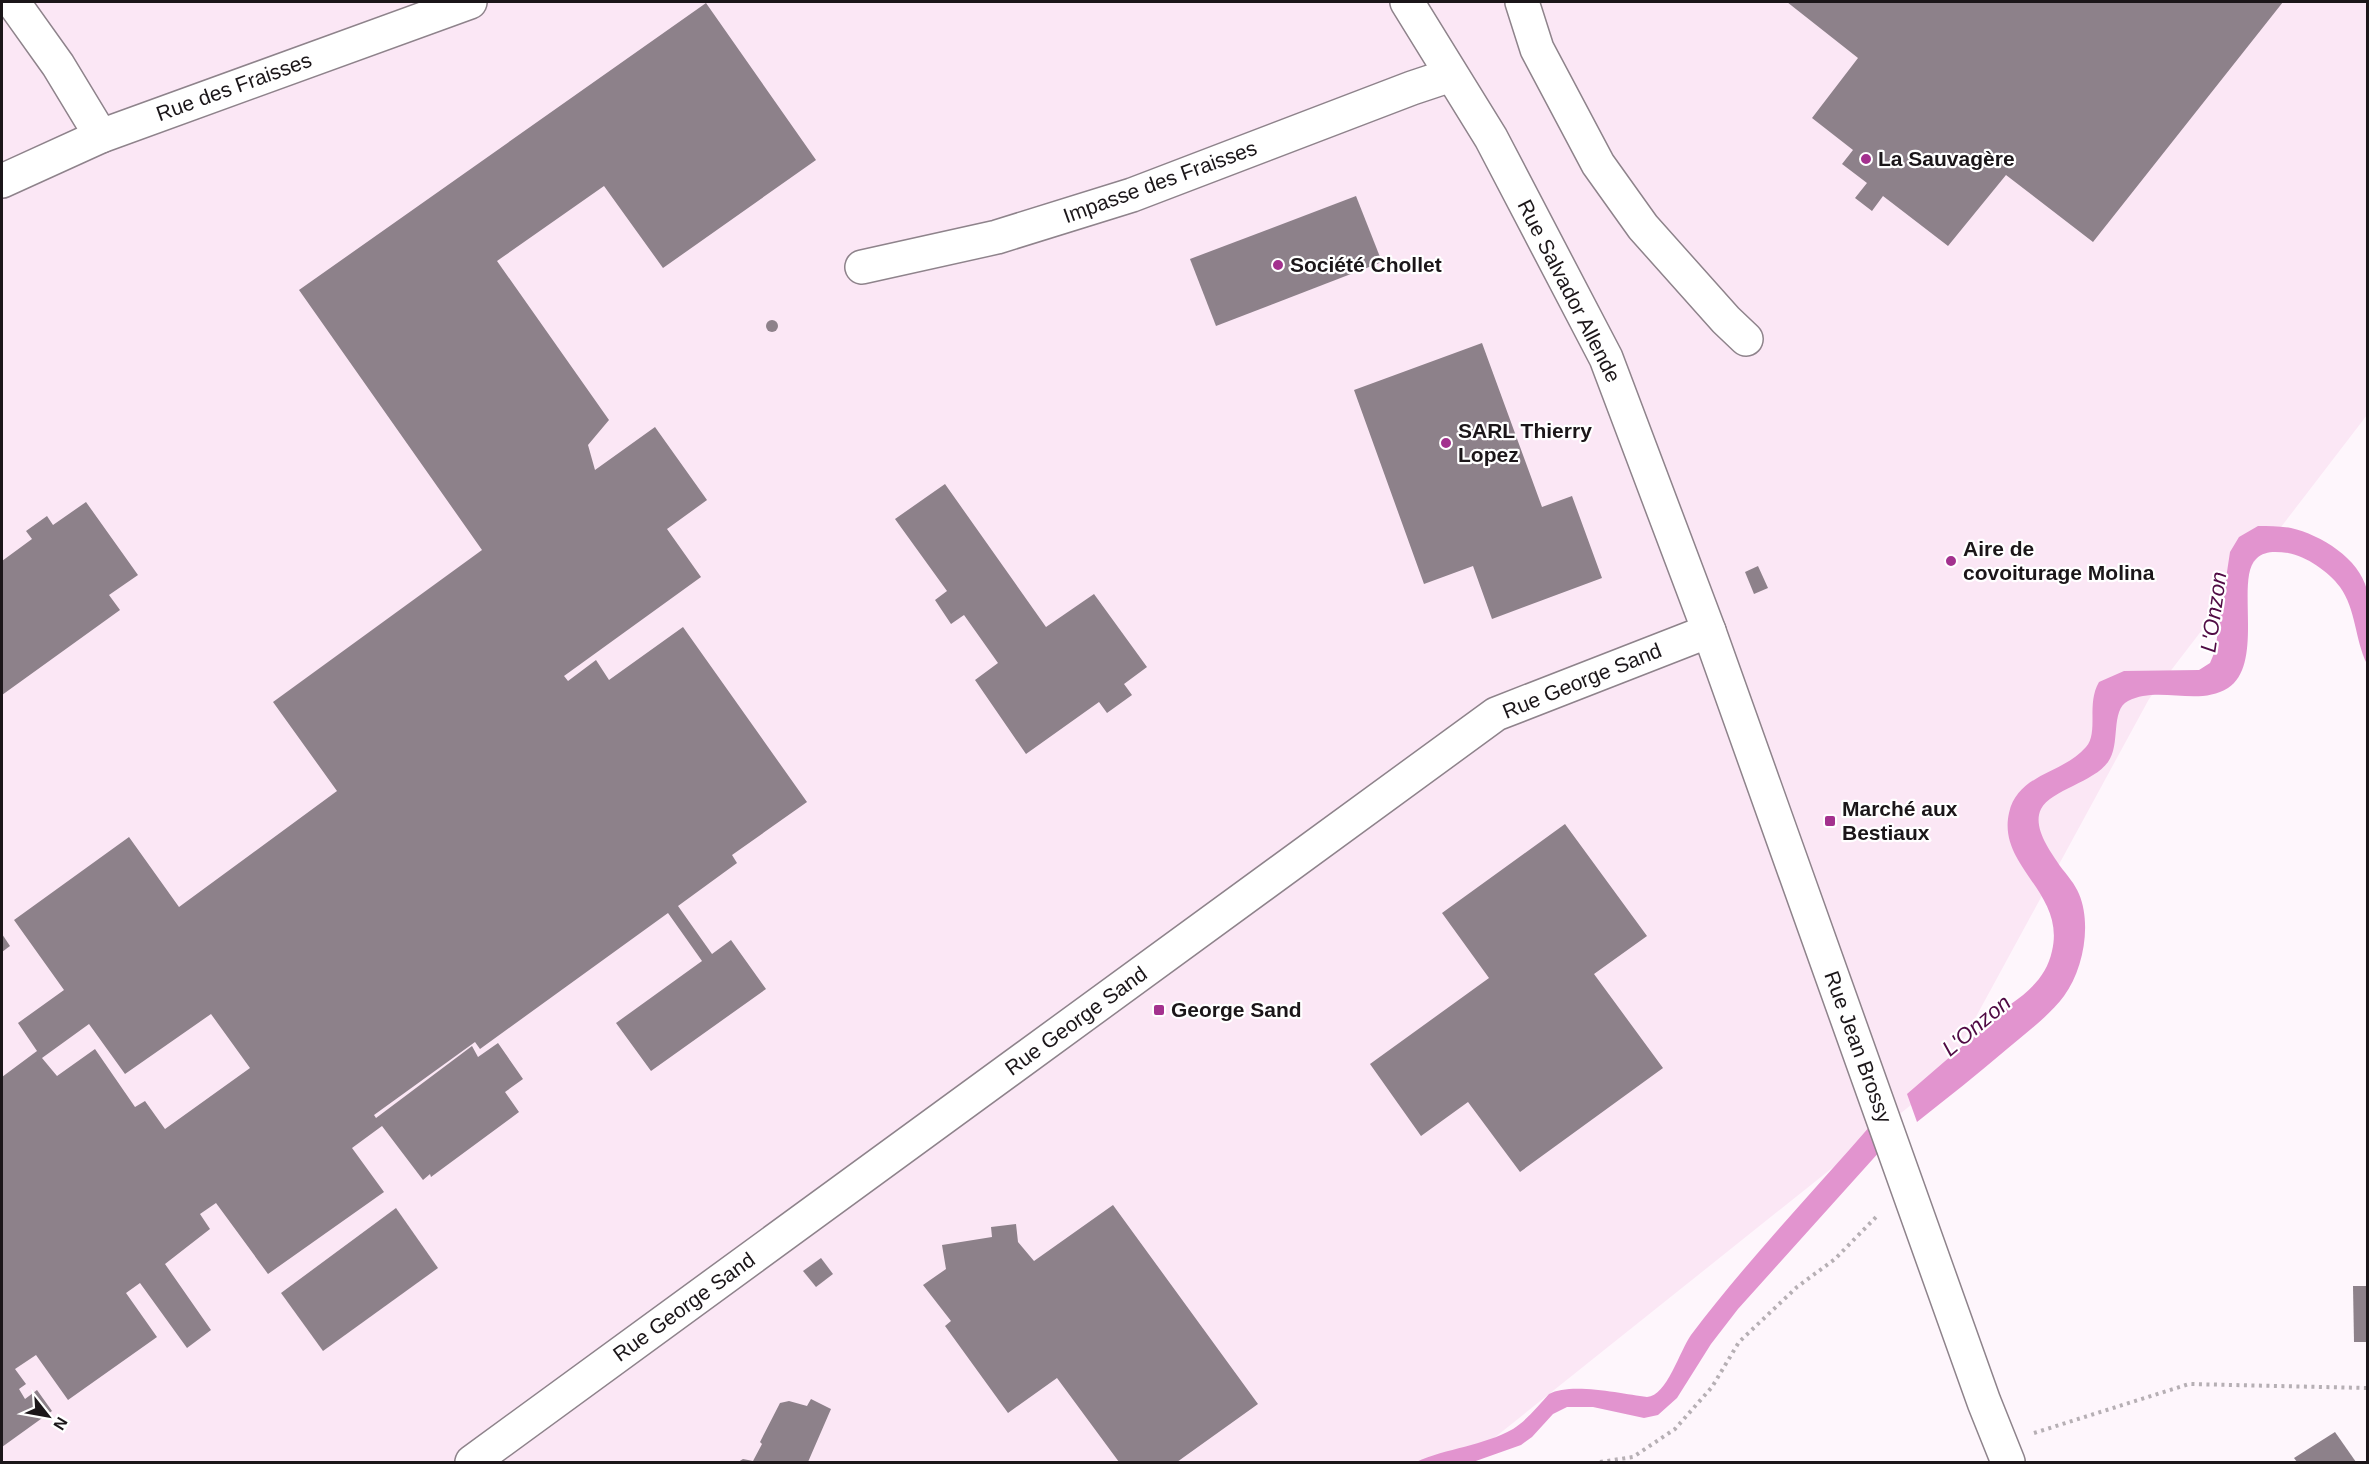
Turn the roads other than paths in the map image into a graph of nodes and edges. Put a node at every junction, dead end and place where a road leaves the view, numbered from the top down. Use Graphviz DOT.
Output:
graph roads {
  1 [pos="13,2"];
  2 [pos="470,2"];
  3 [pos="1407,2"];
  4 [pos="1522,2"];
  5 [pos="1451,75"];
  6 [pos="101,136"];
  7 [pos="2,181"];
  8 [pos="862,267"];
  9 [pos="1746,339"];
  10 [pos="1710,631"];
  11 [pos="2005,1453"];
  12 [pos="472,1462"];
  1 -- 6 [label="street"];
  2 -- 6 [label="street, Rue des Fraisses"];
  3 -- 5 [label="street, Rue Salvador Allende"];
  4 -- 9 [label="street"];
  5 -- 8 [label="street, Impasse des Fraisses"];
  5 -- 10 [label="street, Rue Salvador Allende"];
  6 -- 7 [label="street, Rue des Fraisses"];
  10 -- 11 [label="street, Rue Jean Brossy"];
  10 -- 12 [label="street, Rue George Sand"];
}
